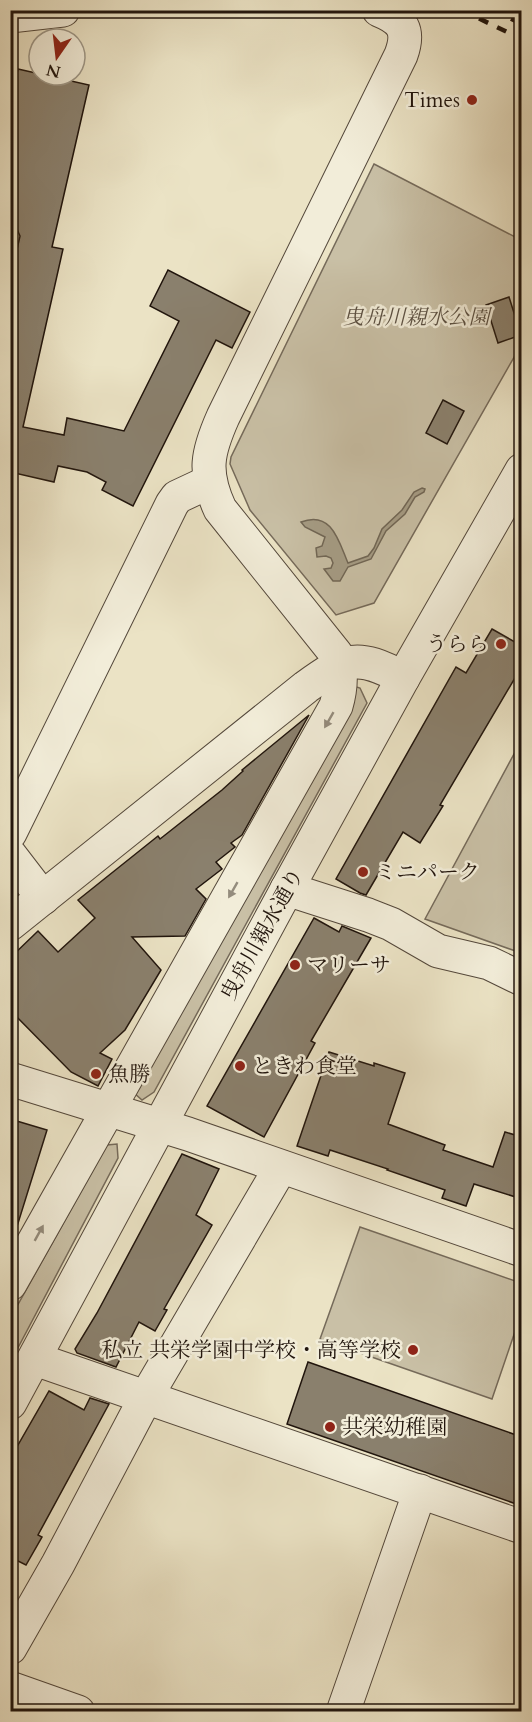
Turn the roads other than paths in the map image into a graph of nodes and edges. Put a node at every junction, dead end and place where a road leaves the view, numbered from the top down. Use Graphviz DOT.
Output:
graph roads {
  1 [pos="63,10"];
  2 [pos="379,10"];
  3 [pos="10,16"];
  4 [pos="522,470"];
  5 [pos="209,482"];
  6 [pos="340,664"];
  7 [pos="403,678"];
  8 [pos="10,833"];
  9 [pos="10,855"];
  10 [pos="286,890"];
  11 [pos="43,898"];
  12 [pos="10,924"];
  13 [pos="522,979"];
  14 [pos="10,1078"];
  15 [pos="108,1110"];
  16 [pos="159,1125"];
  17 [pos="281,1167"];
  18 [pos="522,1250"];
  19 [pos="10,1284"];
  20 [pos="36,1359"];
  21 [pos="146,1397"];
  22 [pos="10,1403"];
  23 [pos="420,1491"];
  24 [pos="522,1527"];
  25 [pos="10,1647"];
  26 [pos="10,1688"];
  27 [pos="78,1712"];
  28 [pos="343,1712"];
  1 -- 3 [label="street"];
  2 -- 5 [label="street"];
  4 -- 7 [label="street, 曳舟川親水通り"];
  5 -- 6 [label="street"];
  5 -- 8 [label="street"];
  6 -- 7 [label="street"];
  6 -- 11 [label="street"];
  6 -- 15 [label="street, one-way"];
  7 -- 10 [label="street, 曳舟川親水通り"];
  9 -- 11 [label="street"];
  10 -- 13 [label="street"];
  10 -- 16 [label="street, 曳舟川親水通り"];
  11 -- 12 [label="street"];
  14 -- 15 [label="street"];
  15 -- 16 [label="street"];
  19 -- 15 [label="street, one-way"];
  16 -- 17 [label="street"];
  16 -- 20 [label="street, 曳舟川親水通り"];
  17 -- 18 [label="street"];
  17 -- 21 [label="street"];
  20 -- 21 [label="street"];
  20 -- 22 [label="street, 曳舟川親水通り"];
  21 -- 23 [label="street"];
  21 -- 25 [label="street"];
  23 -- 24 [label="street"];
  23 -- 28 [label="street"];
  26 -- 27 [label="street"];
}
